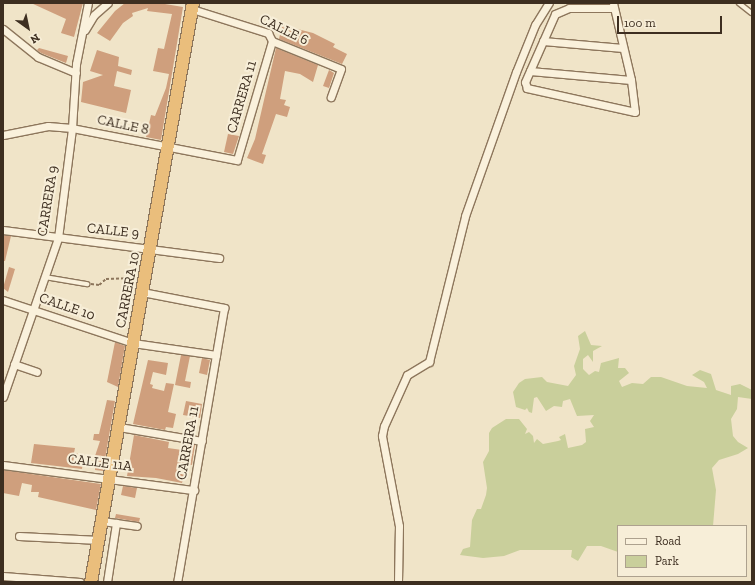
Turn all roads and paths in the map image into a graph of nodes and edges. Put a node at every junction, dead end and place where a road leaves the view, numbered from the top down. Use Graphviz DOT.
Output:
graph roads {
  1 [pos="88,3"];
  2 [pos="108,3"];
  3 [pos="549,3"];
  4 [pos="739,3"];
  5 [pos="613,5"];
  6 [pos="193,6"];
  7 [pos="752,13"];
  8 [pos="3,29"];
  9 [pos="272,41"];
  10 [pos="543,41"];
  11 [pos="623,48"];
  12 [pos="78,55"];
  13 [pos="530,71"];
  14 [pos="76,73"];
  15 [pos="631,80"];
  16 [pos="330,97"];
  17 [pos="72,128"];
  18 [pos="3,135"];
  19 [pos="170,148"];
  20 [pos="237,160"];
  21 [pos="3,230"];
  22 [pos="58,238"];
  23 [pos="151,248"];
  24 [pos="219,258"];
  25 [pos="44,276"];
  26 [pos="142,278"];
  27 [pos="87,284"];
  28 [pos="142,292"];
  29 [pos="3,300"];
  30 [pos="32,309"];
  31 [pos="133,343"];
  32 [pos="216,355"];
  33 [pos="14,364"];
  34 [pos="37,372"];
  35 [pos="3,397"];
  36 [pos="118,427"];
  37 [pos="202,441"];
  38 [pos="3,465"];
  39 [pos="110,477"];
  40 [pos="194,490"];
  41 [pos="102,521"];
  42 [pos="116,523"];
  43 [pos="137,526"];
  44 [pos="19,536"];
  45 [pos="99,540"];
  46 [pos="3,576"];
  47 [pos="80,582"];
  48 [pos="91,582"];
  49 [pos="107,582"];
  50 [pos="178,582"];
  51 [pos="398,582"];
  1 -- 12 [label="street, CARRERA 9"];
  2 -- 12 [label="street"];
  3 -- 51 [label="street"];
  4 -- 7 [label="lane"];
  5 -- 10 [label="street"];
  5 -- 11 [label="street"];
  6 -- 9 [label="street, CALLE 6"];
  6 -- 19 [label="highway, CARRERA 10"];
  8 -- 14 [label="street"];
  9 -- 16 [label="street, CALLE 6"];
  9 -- 20 [label="street, CARRERA 11"];
  10 -- 11 [label="street"];
  10 -- 13 [label="street"];
  11 -- 15 [label="street"];
  12 -- 14 [label="street, CARRERA 9"];
  13 -- 15 [label="street"];
  13 -- 15 [label="street"];
  14 -- 17 [label="street, CARRERA 9"];
  17 -- 18 [label="street, CALLE 8"];
  17 -- 19 [label="street, CALLE 8"];
  17 -- 22 [label="street, CARRERA 9"];
  19 -- 20 [label="street, CALLE 8"];
  19 -- 23 [label="highway, CARRERA 10"];
  21 -- 22 [label="street, CALLE 9"];
  22 -- 23 [label="street, CALLE 9"];
  22 -- 25 [label="street, CARRERA 9"];
  23 -- 24 [label="street, CALLE 9"];
  23 -- 28 [label="highway, CARRERA 10"];
  25 -- 27 [label="lane"];
  25 -- 30 [label="street, CARRERA 9"];
  26 -- 27 [label="path"];
  28 -- 31 [label="highway, CARRERA 10"];
  28 -- 32 [label="street, CARRERA 11"];
  29 -- 30 [label="street, CALLE 10"];
  30 -- 31 [label="street, CALLE 10"];
  30 -- 33 [label="street, CARRERA 9"];
  31 -- 32 [label="street, CALLE 10"];
  31 -- 36 [label="highway, CARRERA 10"];
  32 -- 37 [label="street, CARRERA 11"];
  33 -- 34 [label="street"];
  33 -- 35 [label="street, CARRERA 9"];
  36 -- 37 [label="street"];
  36 -- 39 [label="highway, CARRERA 10"];
  37 -- 40 [label="street, CARRERA 11"];
  38 -- 39 [label="street, CALLE 11A"];
  39 -- 40 [label="street, CALLE 11A"];
  39 -- 41 [label="highway, CARRERA 10"];
  40 -- 50 [label="street, CARRERA 11"];
  41 -- 42 [label="street"];
  41 -- 45 [label="highway, CARRERA 10"];
  42 -- 43 [label="street"];
  42 -- 49 [label="street"];
  44 -- 45 [label="street"];
  45 -- 48 [label="highway, CARRERA 10"];
  46 -- 47 [label="street"];
}
